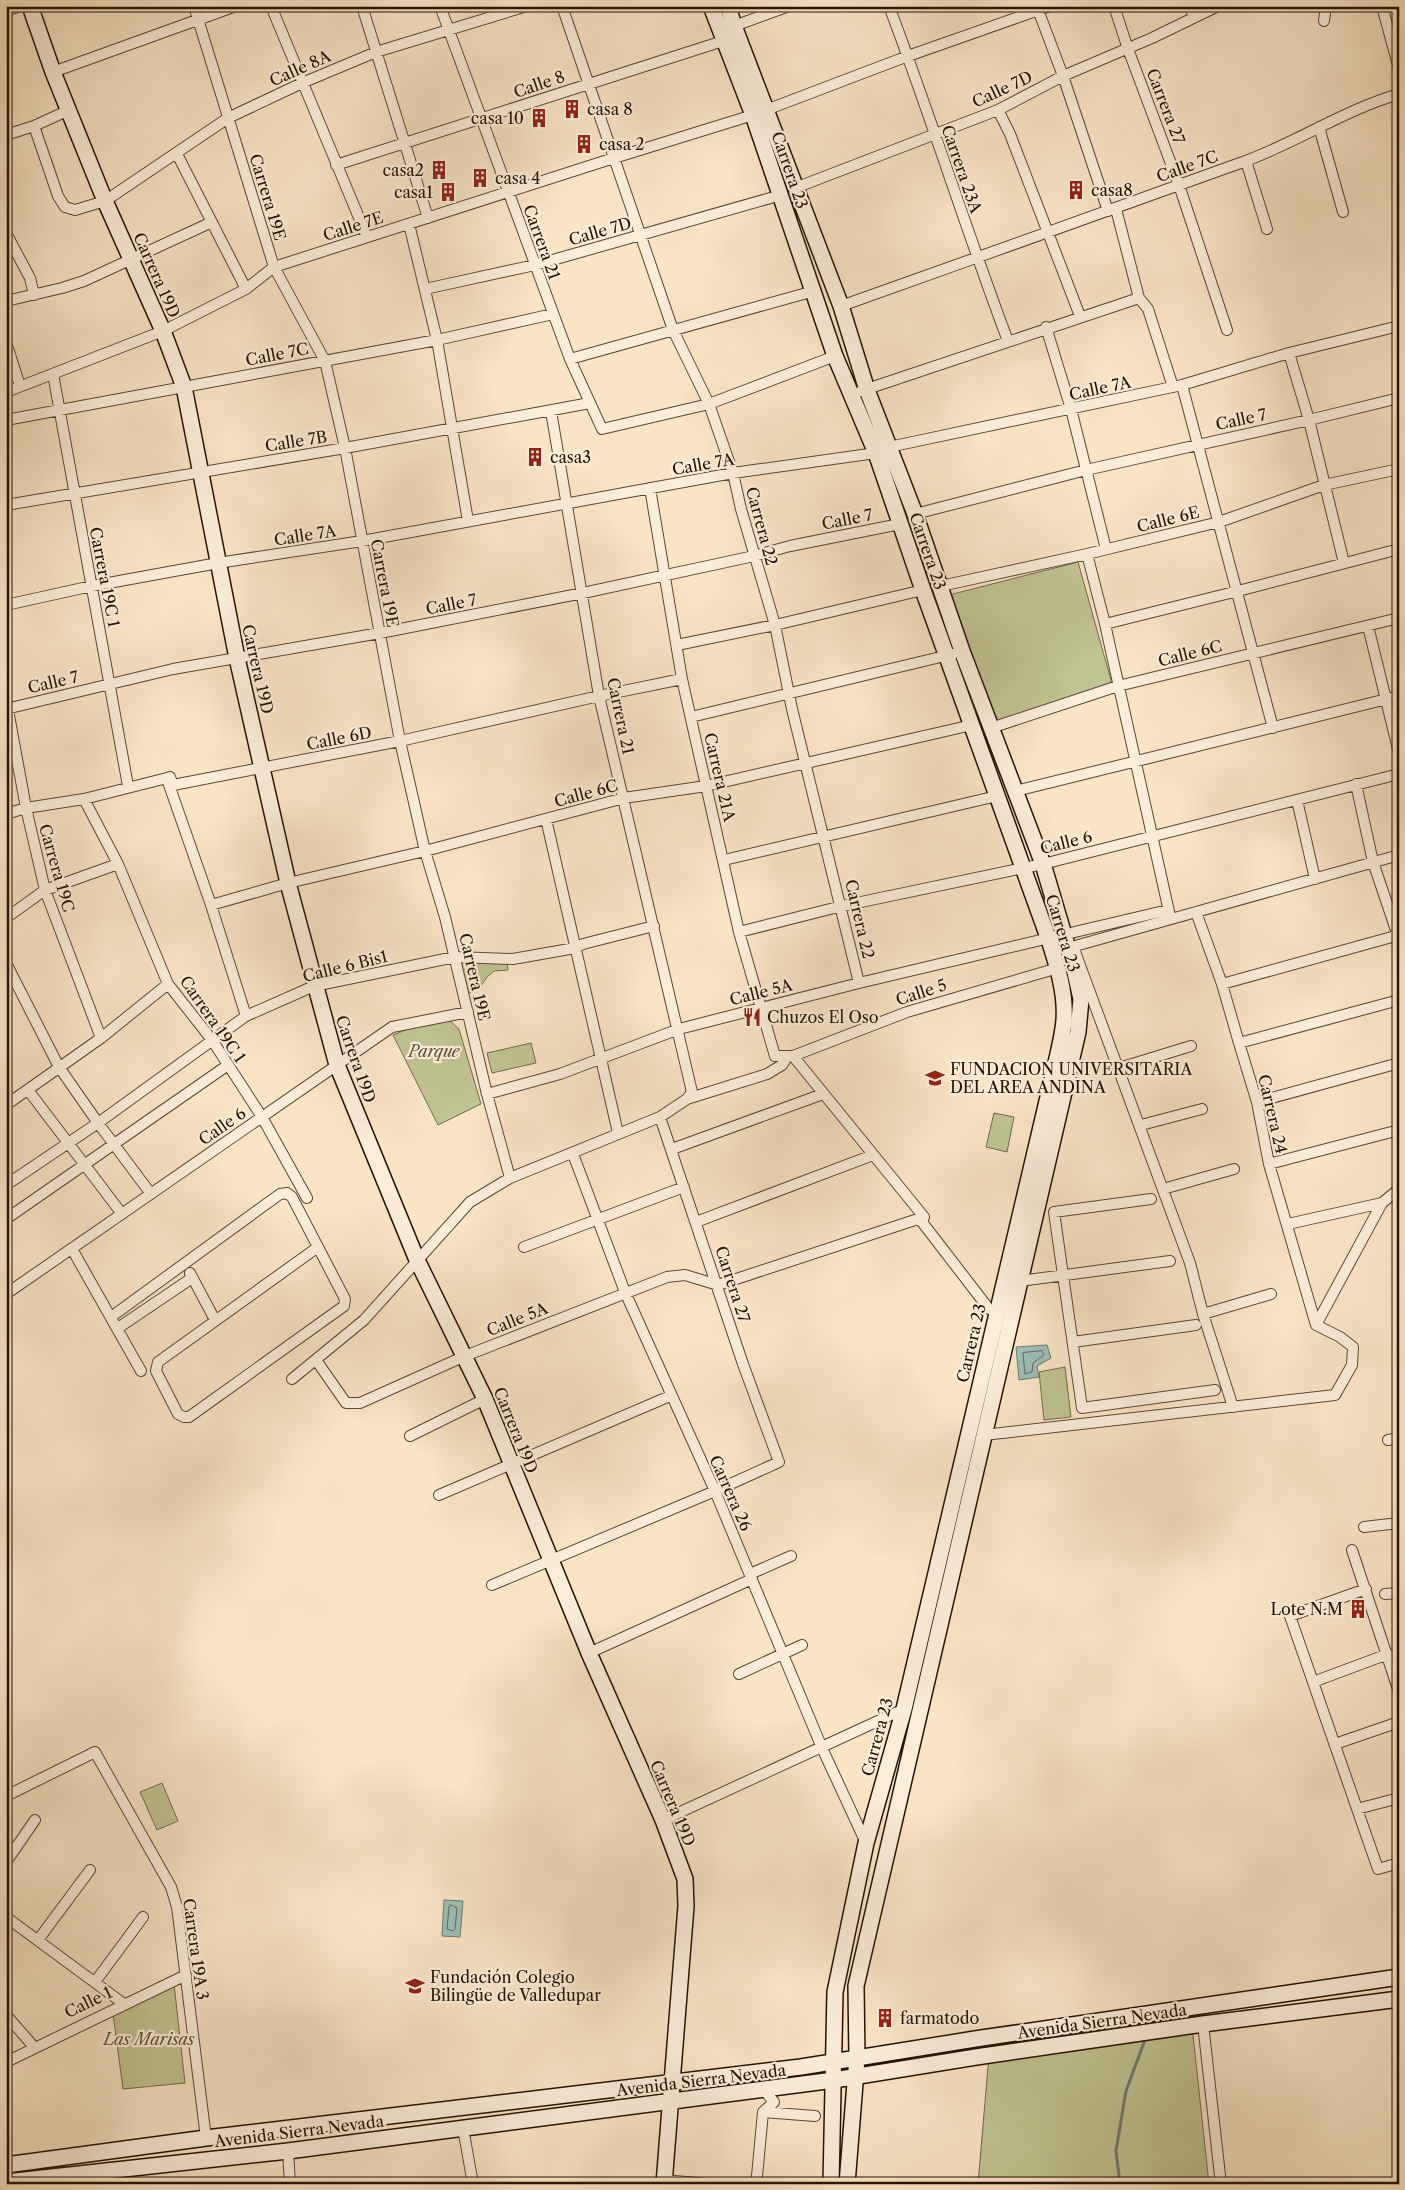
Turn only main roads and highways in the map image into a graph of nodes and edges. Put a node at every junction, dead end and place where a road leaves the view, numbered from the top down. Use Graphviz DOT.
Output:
graph roads {
  1 [pos="30,6"];
  2 [pos="711,6"];
  3 [pos="728,6"];
  4 [pos="759,113"];
  5 [pos="883,450"];
  6 [pos="1063,941"];
  7 [pos="1015,1234"];
  8 [pos="1031,1237"];
  9 [pos="1399,1977"];
  10 [pos="835,1992"];
  11 [pos="1399,1999"];
  12 [pos="857,2058"];
  13 [pos="834,2062"];
  14 [pos="808,2066"];
  15 [pos="855,2077"];
  16 [pos="834,2080"];
  17 [pos="673,2081"];
  18 [pos="671,2101"];
  19 [pos="6,2165"];
  20 [pos="6,2182"];
  21 [pos="665,2182"];
  22 [pos="831,2184"];
  23 [pos="847,2184"];
  1 -- 17 [label="main road, Carrera 19D"];
  2 -- 4 [label="main road, Carrera 23"];
  3 -- 4 [label="main road, Carrera 23"];
  4 -- 5 [label="main road, Carrera 23"];
  4 -- 5 [label="main road, Carrera 23"];
  5 -- 6 [label="main road, Carrera 23"];
  5 -- 6 [label="main road, Carrera 23"];
  6 -- 7 [label="main road, Carrera 23"];
  6 -- 8 [label="main road, Carrera 23"];
  7 -- 8 [label="main road"];
  7 -- 10 [label="main road, Carrera 23"];
  8 -- 12 [label="main road, Carrera 23"];
  9 -- 12 [label="main road, Avenida Sierra Nevada"];
  10 -- 13 [label="main road, Carrera 23"];
  10 -- 14 [label="main road"];
  11 -- 15 [label="main road, Avenida Sierra Nevada"];
  12 -- 13 [label="main road"];
  12 -- 15 [label="main road, Carrera 23"];
  13 -- 14 [label="main road"];
  13 -- 16 [label="main road, Carrera 23"];
  14 -- 17 [label="main road, Avenida Sierra Nevada"];
  15 -- 16 [label="main road, Avenida Sierra Nevada"];
  15 -- 23 [label="main road, Carrera 23"];
  16 -- 18 [label="main road, Avenida Sierra Nevada"];
  16 -- 22 [label="main road, Carrera 23"];
  17 -- 18 [label="main road, Carrera 19D"];
  17 -- 19 [label="main road, Avenida Sierra Nevada"];
  18 -- 20 [label="main road, Avenida Sierra Nevada"];
  18 -- 21 [label="main road"];
}
